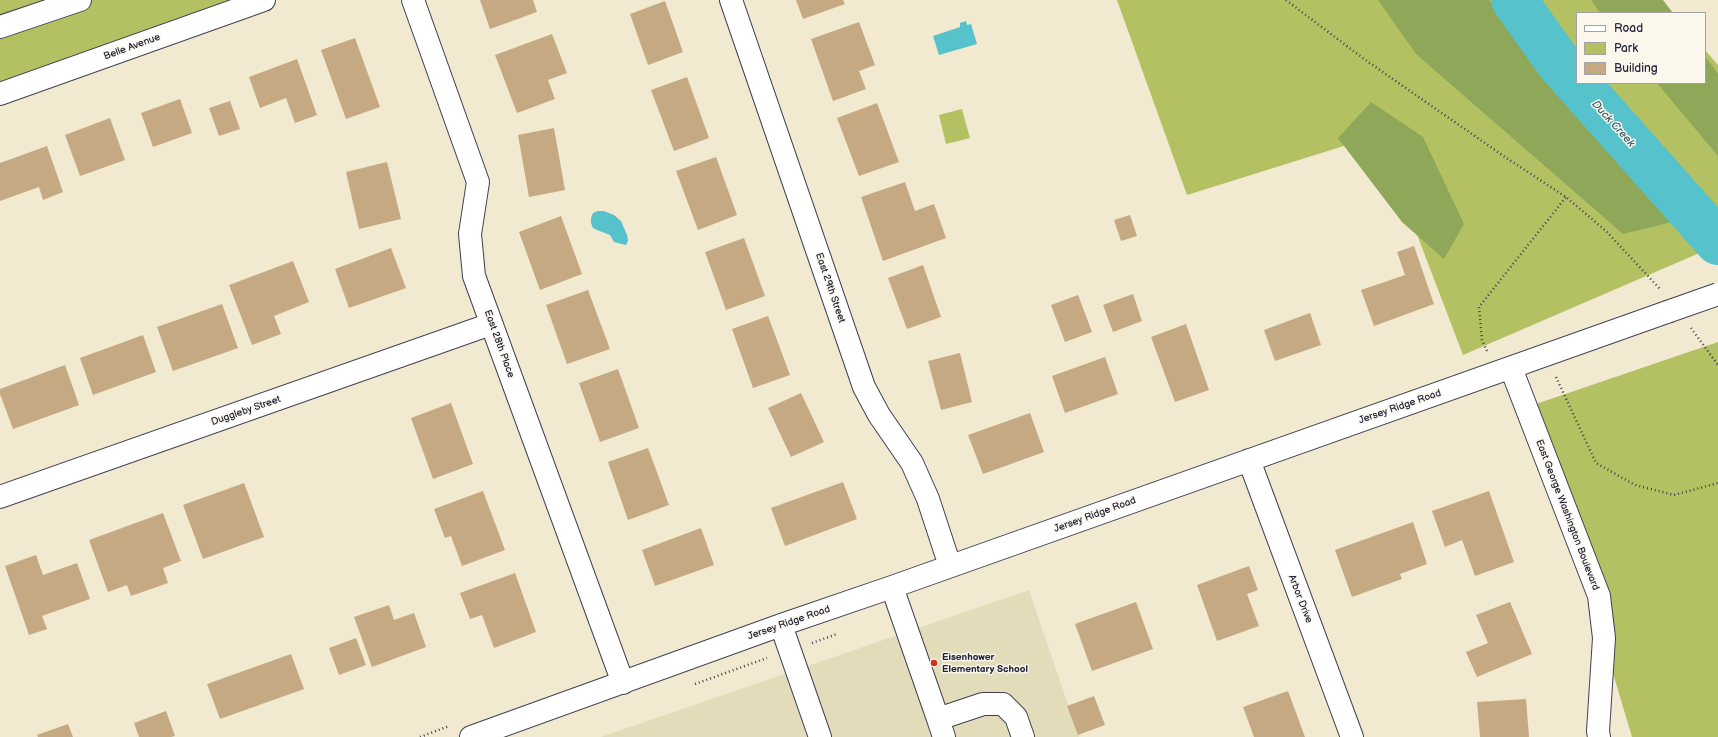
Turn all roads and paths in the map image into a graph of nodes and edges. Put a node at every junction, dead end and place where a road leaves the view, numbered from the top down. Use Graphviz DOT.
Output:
graph roads {
  1 [pos="80,0"];
  2 [pos="264,0"];
  3 [pos="413,0"];
  4 [pos="731,0"];
  5 [pos="1286,0"];
  6 [pos="0,27"];
  7 [pos="0,94"];
  8 [pos="1566,197"];
  9 [pos="1718,294"];
  10 [pos="1665,302"];
  11 [pos="1686,322"];
  12 [pos="492,324"];
  13 [pos="1546,355"];
  14 [pos="1718,365"];
  15 [pos="1503,371"];
  16 [pos="1249,460"];
  17 [pos="1718,483"];
  18 [pos="0,497"];
  19 [pos="950,566"];
  20 [pos="892,588"];
  21 [pos="781,625"];
  22 [pos="623,683"];
  23 [pos="941,728"];
  24 [pos="471,737"];
  25 [pos="820,737"];
  26 [pos="1023,737"];
  27 [pos="1352,737"];
  28 [pos="1599,737"];
  1 -- 6 [label="street"];
  2 -- 7 [label="street, Belle Avenue"];
  3 -- 12 [label="street, East 28th Place"];
  4 -- 19 [label="street, East 29th Street"];
  5 -- 8 [label="path"];
  8 -- 10 [label="path"];
  8 -- 15 [label="path"];
  9 -- 10 [label="street, Jersey Ridge Road, bridge"];
  10 -- 13 [label="street, Jersey Ridge Road"];
  11 -- 14 [label="path"];
  12 -- 18 [label="street, Duggleby Street"];
  12 -- 22 [label="street, East 28th Place"];
  13 -- 15 [label="street, Jersey Ridge Road"];
  13 -- 17 [label="path"];
  15 -- 16 [label="street, Jersey Ridge Road"];
  15 -- 28 [label="street, East George Washington Boulevard"];
  16 -- 19 [label="street, Jersey Ridge Road"];
  16 -- 27 [label="street, Arbor Drive"];
  19 -- 20 [label="street, Jersey Ridge Road"];
  20 -- 21 [label="street, Jersey Ridge Road"];
  20 -- 23 [label="street"];
  21 -- 22 [label="street, Jersey Ridge Road"];
  21 -- 25 [label="street"];
  22 -- 24 [label="street, Jersey Ridge Road"];
  23 -- 26 [label="street"];
}
